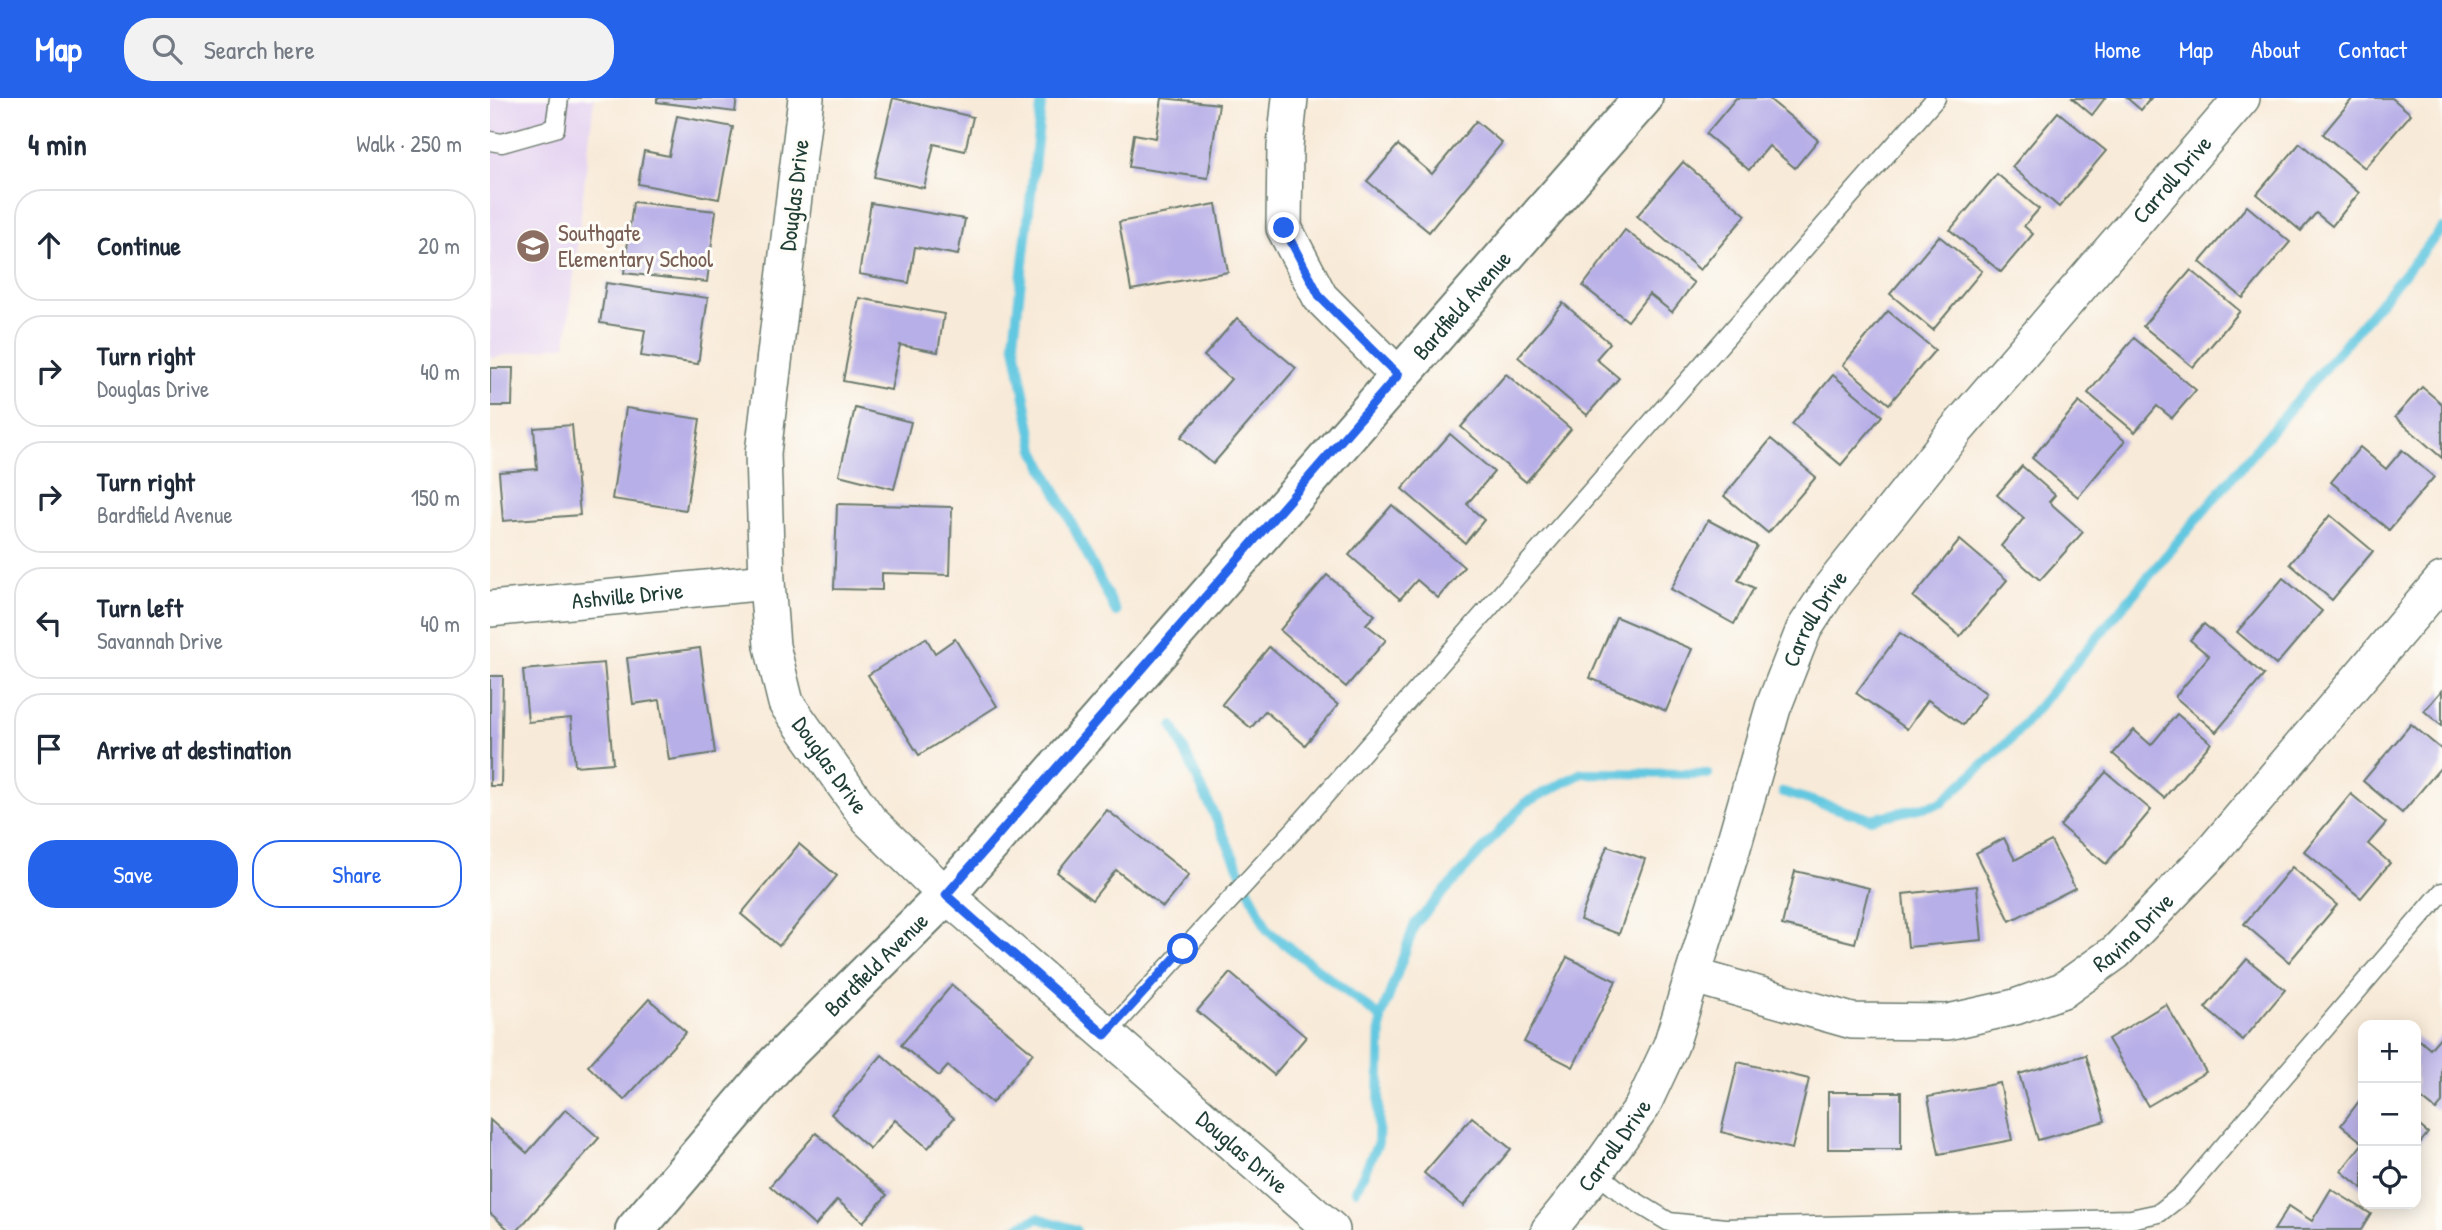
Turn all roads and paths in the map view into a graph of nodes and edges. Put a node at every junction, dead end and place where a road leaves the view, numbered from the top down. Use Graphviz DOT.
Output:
graph roads {
  1 [pos="559,98"];
  2 [pos="806,98"];
  3 [pos="1290,98"];
  4 [pos="1643,98"];
  5 [pos="1936,98"];
  6 [pos="2242,98"];
  7 [pos="490,141"];
  8 [pos="1398,375"];
  9 [pos="2442,580"];
  10 [pos="766,582"];
  11 [pos="490,609"];
  12 [pos="2442,892"];
  13 [pos="946,895"];
  14 [pos="1694,976"];
  15 [pos="1105,1035"];
  16 [pos="1596,1172"];
  17 [pos="635,1230"];
  18 [pos="1332,1230"];
  19 [pos="1549,1230"];
  1 -- 7 [label="lane"];
  2 -- 10 [label="street, Douglas Drive"];
  3 -- 8 [label="street"];
  4 -- 8 [label="street, Bardfield Avenue"];
  5 -- 15 [label="lane"];
  6 -- 14 [label="street, Carroll Drive"];
  8 -- 13 [label="street, Bardfield Avenue"];
  9 -- 14 [label="street, Ravina Drive"];
  10 -- 11 [label="street, Ashville Drive"];
  10 -- 13 [label="street, Douglas Drive"];
  12 -- 16 [label="lane"];
  13 -- 15 [label="street, Douglas Drive"];
  13 -- 17 [label="street, Bardfield Avenue"];
  14 -- 16 [label="street, Carroll Drive"];
  15 -- 18 [label="street, Douglas Drive"];
  16 -- 19 [label="street, Carroll Drive"];
}
